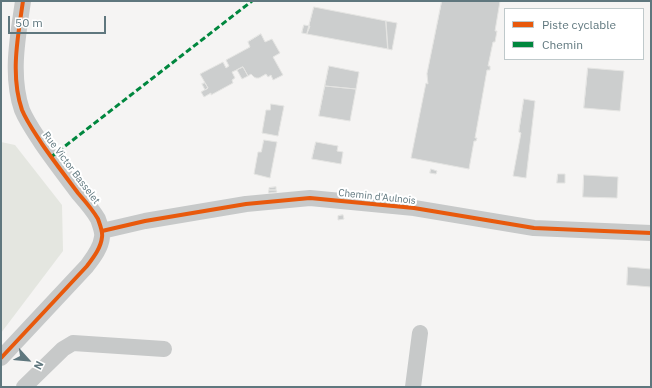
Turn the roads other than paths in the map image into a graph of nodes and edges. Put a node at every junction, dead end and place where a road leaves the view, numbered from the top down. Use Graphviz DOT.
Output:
graph roads {
  1 [pos="23,1"];
  2 [pos="102,231"];
  3 [pos="651,234"];
  4 [pos="420,332"];
  5 [pos="164,349"];
  6 [pos="1,358"];
  7 [pos="24,387"];
  8 [pos="413,387"];
  1 -- 2 [label="street, Rue Victor Basselet"];
  2 -- 3 [label="street, Chemin d'Aulnois"];
  2 -- 6 [label="street"];
  4 -- 8 [label="street"];
  5 -- 7 [label="street"];
}
